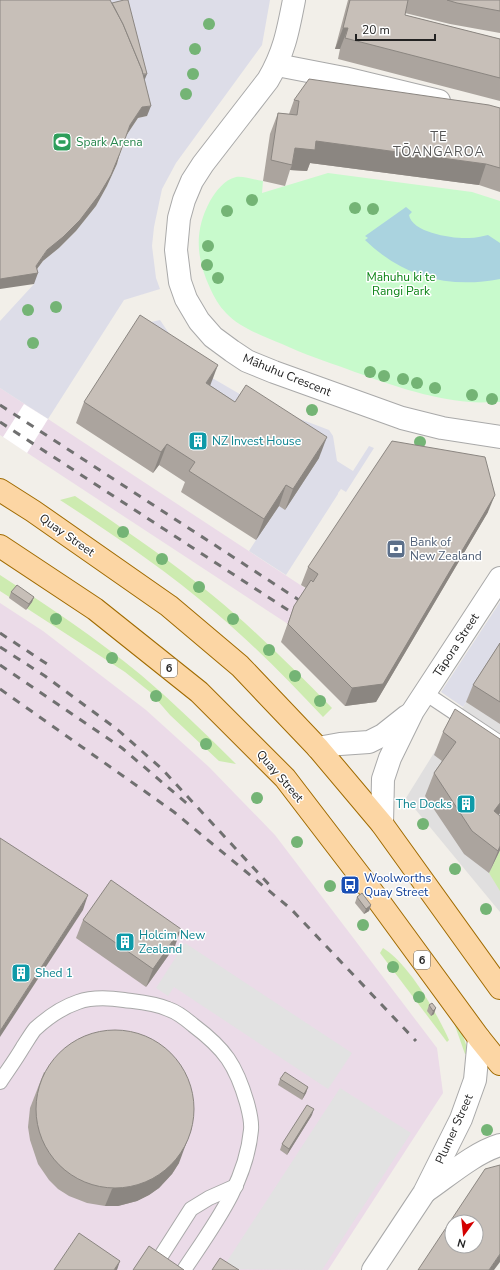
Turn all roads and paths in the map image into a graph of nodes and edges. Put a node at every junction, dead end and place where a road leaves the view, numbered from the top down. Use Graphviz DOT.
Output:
graph roads {
  1 [pos="294,0"];
  2 [pos="277,65"];
  3 [pos="456,105"];
  4 [pos="500,437"];
  5 [pos="0,490"];
  6 [pos="0,546"];
  7 [pos="500,578"];
  8 [pos="425,693"];
  9 [pos="413,711"];
  10 [pos="500,742"];
  11 [pos="318,748"];
  12 [pos="382,824"];
  13 [pos="500,988"];
  14 [pos="479,1038"];
  15 [pos="500,1064"];
  16 [pos="0,1082"];
  17 [pos="500,1145"];
  18 [pos="236,1186"];
  19 [pos="424,1193"];
  20 [pos="152,1270"];
  21 [pos="184,1270"];
  22 [pos="373,1270"];
  1 -- 2 [label="street, Māhuhu Crescent"];
  2 -- 3 [label="street"];
  2 -- 4 [label="street, Māhuhu Crescent"];
  5 -- 11 [label="main road, Quay Street"];
  6 -- 14 [label="main road, Quay Street / 6"];
  7 -- 8 [label="street, Tāpora Street"];
  8 -- 9 [label="street, Tāpora Street"];
  8 -- 10 [label="lane"];
  9 -- 11 [label="street, Tāpora Street"];
  9 -- 12 [label="street, Tāpora Street"];
  11 -- 12 [label="main road, Quay Street"];
  12 -- 13 [label="main road, Quay Street"];
  14 -- 15 [label="main road, Quay Street / 6"];
  14 -- 19 [label="street, Plumer Street"];
  16 -- 18 [label="lane"];
  17 -- 19 [label="street, Plumer Street"];
  18 -- 20 [label="lane"];
  18 -- 21 [label="lane"];
  19 -- 22 [label="street, Plumer Street"];
}
